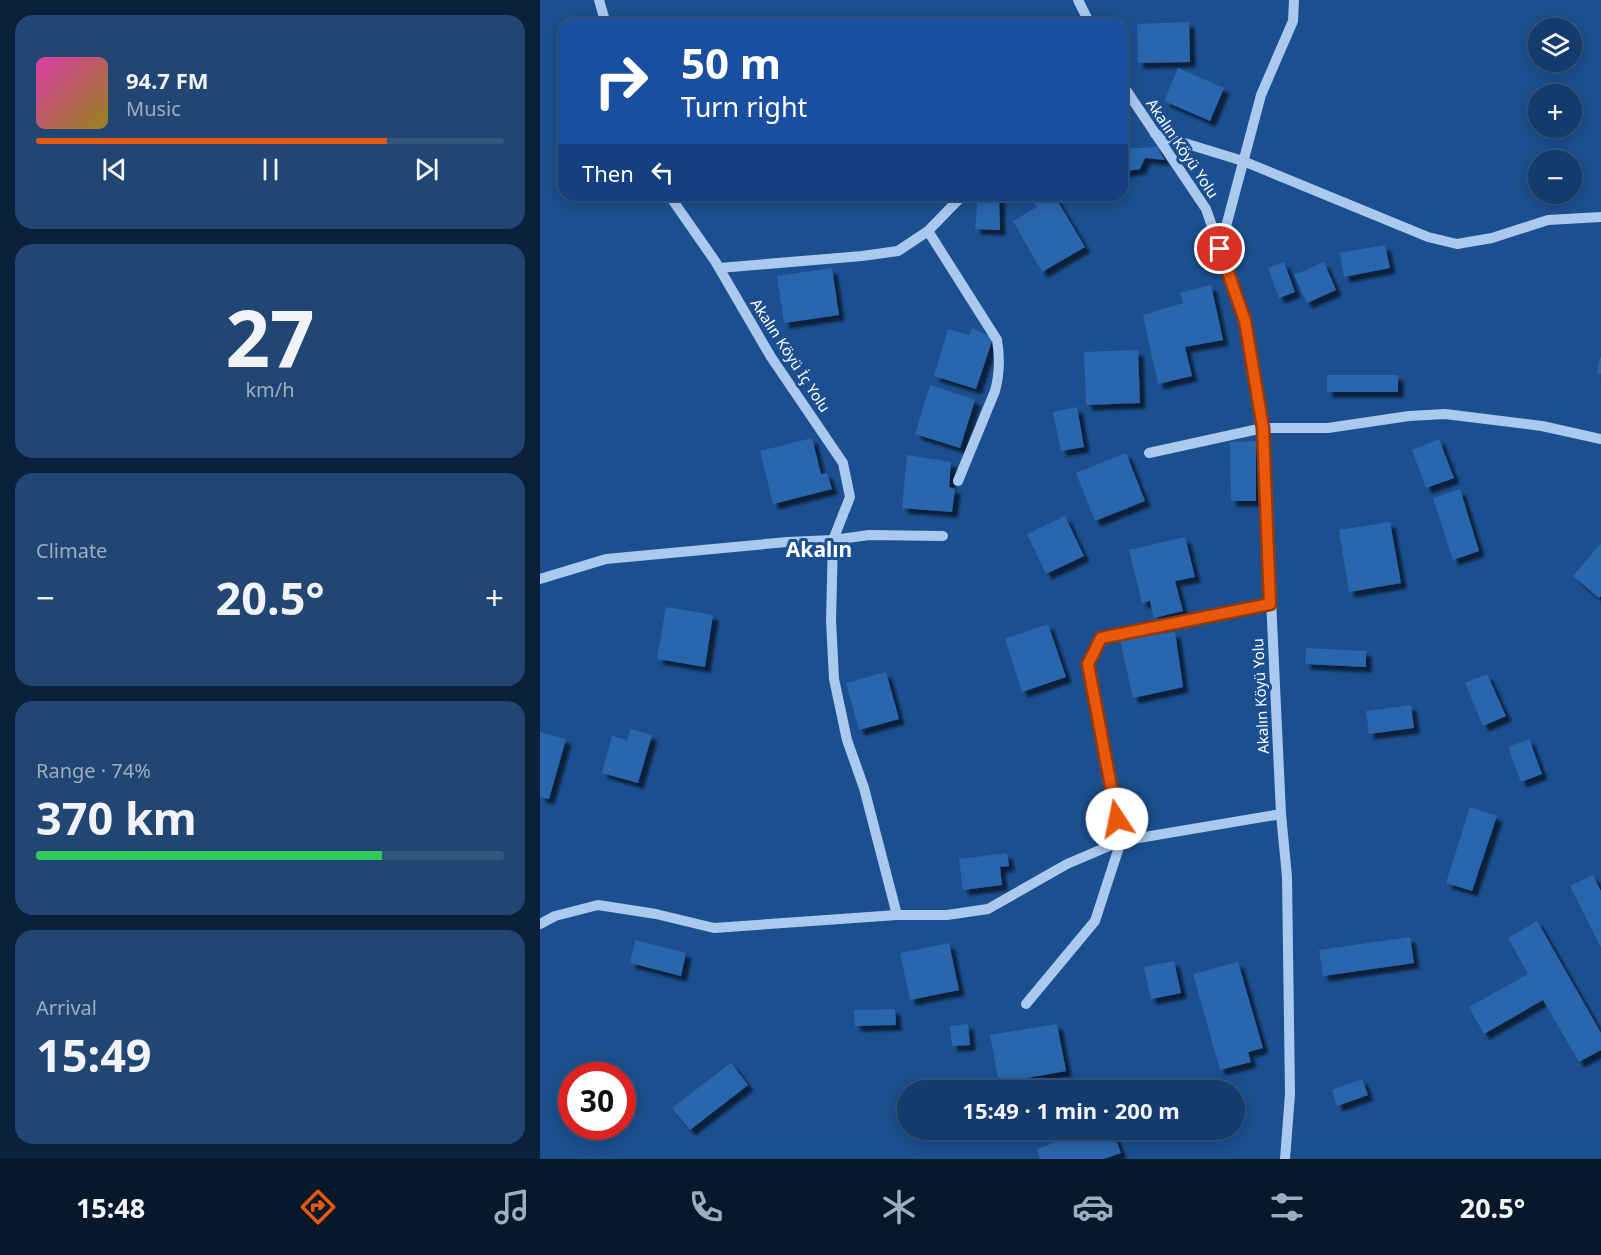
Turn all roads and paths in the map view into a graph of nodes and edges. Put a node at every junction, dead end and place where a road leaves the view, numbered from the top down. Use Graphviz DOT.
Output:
graph roads {
  1 [pos="599,0"];
  2 [pos="1078,0"];
  3 [pos="1294,0"];
  4 [pos="604,18"];
  5 [pos="1087,18"];
  6 [pos="1128,93"];
  7 [pos="1155,134"];
  8 [pos="1243,161"];
  9 [pos="673,201"];
  10 [pos="957,201"];
  11 [pos="1601,217"];
  12 [pos="928,231"];
  13 [pos="1220,249"];
  14 [pos="719,268"];
  15 [pos="1263,428"];
  16 [pos="1601,439"];
  17 [pos="1149,453"];
  18 [pos="958,481"];
  19 [pos="943,536"];
  20 [pos="833,540"];
  21 [pos="540,579"];
  22 [pos="1270,604"];
  23 [pos="1281,814"];
  24 [pos="1121,841"];
  25 [pos="897,915"];
  26 [pos="540,924"];
  27 [pos="1026,1004"];
  28 [pos="1285,1159"];
  1 -- 4 [label="street"];
  2 -- 5 [label="street"];
  3 -- 8 [label="street"];
  6 -- 7 [label="street, Akalın Köyü Yolu"];
  7 -- 8 [label="street"];
  7 -- 13 [label="street, Akalın Köyü Yolu"];
  8 -- 11 [label="street"];
  8 -- 13 [label="street"];
  9 -- 14 [label="street, Akalın Köyü İç Yolu"];
  10 -- 12 [label="street"];
  12 -- 14 [label="street"];
  12 -- 18 [label="street"];
  13 -- 15 [label="street, Akalın Köyü Yolu"];
  14 -- 20 [label="street, Akalın Köyü İç Yolu"];
  15 -- 16 [label="street"];
  15 -- 17 [label="street"];
  15 -- 22 [label="street, Akalın Köyü Yolu"];
  19 -- 20 [label="street"];
  20 -- 21 [label="street"];
  20 -- 25 [label="street, Akalın Köyü İç Yolu"];
  22 -- 23 [label="street, Akalın Köyü Yolu"];
  22 -- 24 [label="street"];
  23 -- 24 [label="street"];
  23 -- 28 [label="street, Akalın Köyü Yolu"];
  24 -- 25 [label="street"];
  24 -- 27 [label="street"];
  25 -- 26 [label="street"];
}
